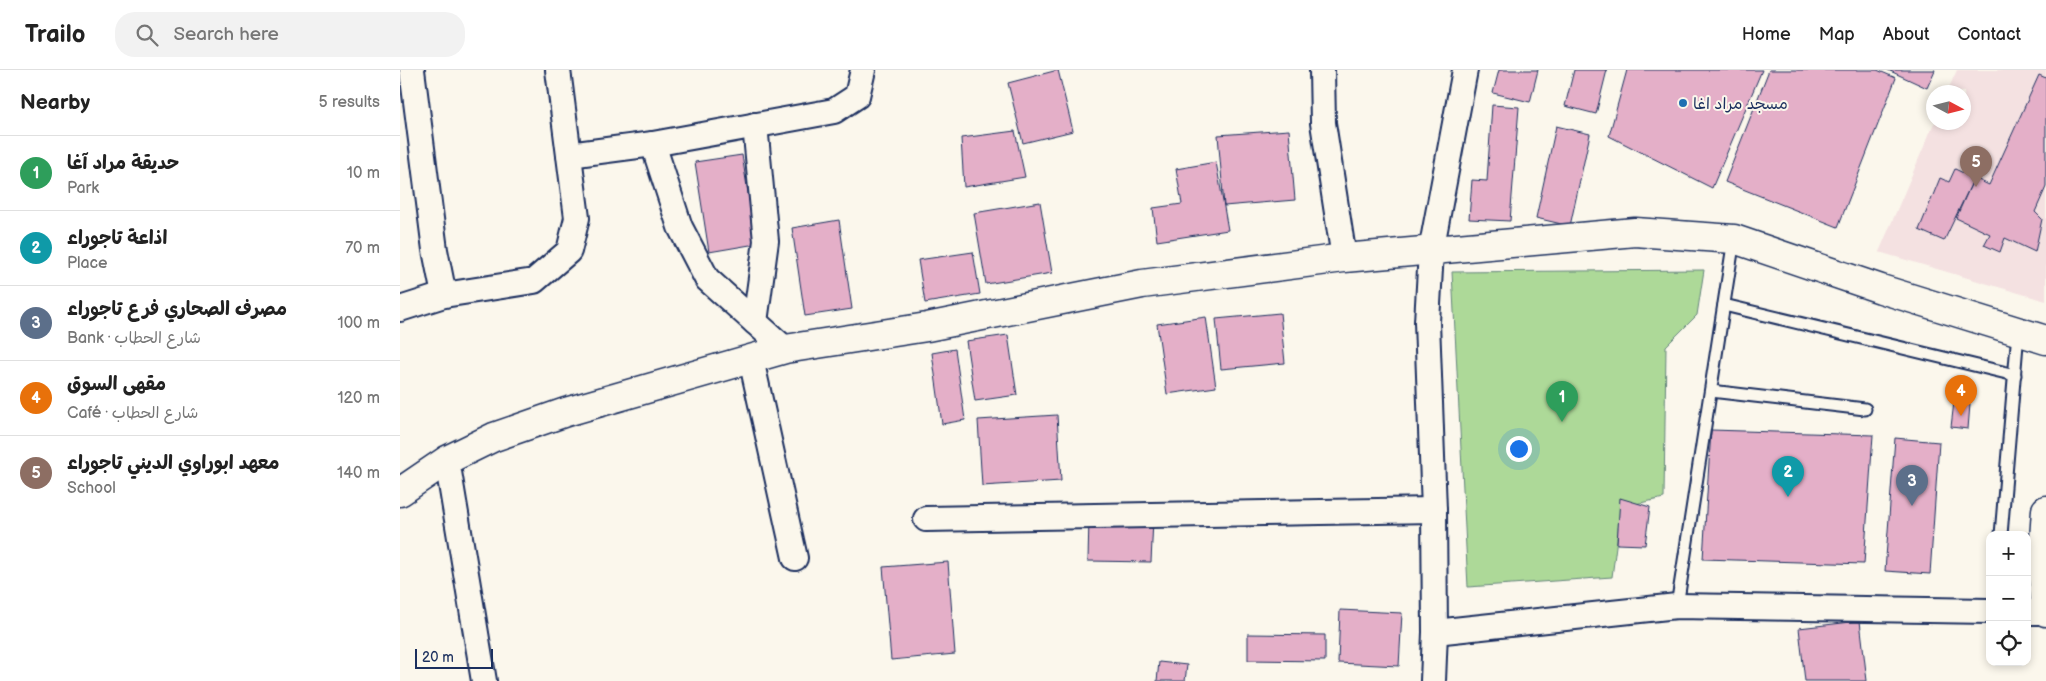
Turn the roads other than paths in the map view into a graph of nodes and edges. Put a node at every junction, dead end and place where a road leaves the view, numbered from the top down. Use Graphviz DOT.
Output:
graph roads {
  1 [pos="412,70"];
  2 [pos="558,70"];
  3 [pos="863,70"];
  4 [pos="1322,70"];
  5 [pos="1465,70"];
  6 [pos="755,125"];
  7 [pos="653,144"];
  8 [pos="569,155"];
  9 [pos="1734,239"];
  10 [pos="1431,251"];
  11 [pos="1344,258"];
  12 [pos="444,295"];
  13 [pos="1724,305"];
  14 [pos="400,310"];
  15 [pos="755,322"];
  16 [pos="2018,332"];
  17 [pos="2046,340"];
  18 [pos="785,349"];
  19 [pos="751,359"];
  20 [pos="2015,375"];
  21 [pos="1711,391"];
  22 [pos="1865,408"];
  23 [pos="448,460"];
  24 [pos="400,492"];
  25 [pos="1434,510"];
  26 [pos="2046,510"];
  27 [pos="926,519"];
  28 [pos="2001,531"];
  29 [pos="795,558"];
  30 [pos="2044,566"];
  31 [pos="1678,606"];
  32 [pos="1986,611"];
  33 [pos="2031,612"];
  34 [pos="2046,612"];
  35 [pos="1436,632"];
  36 [pos="484,681"];
  37 [pos="1433,681"];
  1 -- 12 [label="street"];
  2 -- 8 [label="street"];
  3 -- 6 [label="street"];
  4 -- 11 [label="street"];
  5 -- 10 [label="street"];
  6 -- 7 [label="street"];
  6 -- 15 [label="street"];
  7 -- 8 [label="street"];
  7 -- 15 [label="street"];
  8 -- 12 [label="street"];
  9 -- 10 [label="street"];
  9 -- 13 [label="lane"];
  9 -- 16 [label="street"];
  10 -- 11 [label="street"];
  10 -- 25 [label="street"];
  11 -- 18 [label="street"];
  12 -- 14 [label="street"];
  13 -- 20 [label="lane"];
  13 -- 21 [label="lane"];
  15 -- 18 [label="street"];
  16 -- 17 [label="street"];
  16 -- 20 [label="lane"];
  18 -- 19 [label="street"];
  19 -- 23 [label="street"];
  19 -- 29 [label="street"];
  20 -- 28 [label="lane"];
  21 -- 22 [label="lane"];
  21 -- 31 [label="lane"];
  23 -- 24 [label="street"];
  23 -- 36 [label="street"];
  25 -- 27 [label="street"];
  25 -- 35 [label="street"];
  26 -- 30 [label="street"];
  30 -- 34 [label="street"];
  31 -- 32 [label="street"];
  31 -- 35 [label="street"];
  33 -- 34 [label="street"];
  35 -- 37 [label="street"];
}
